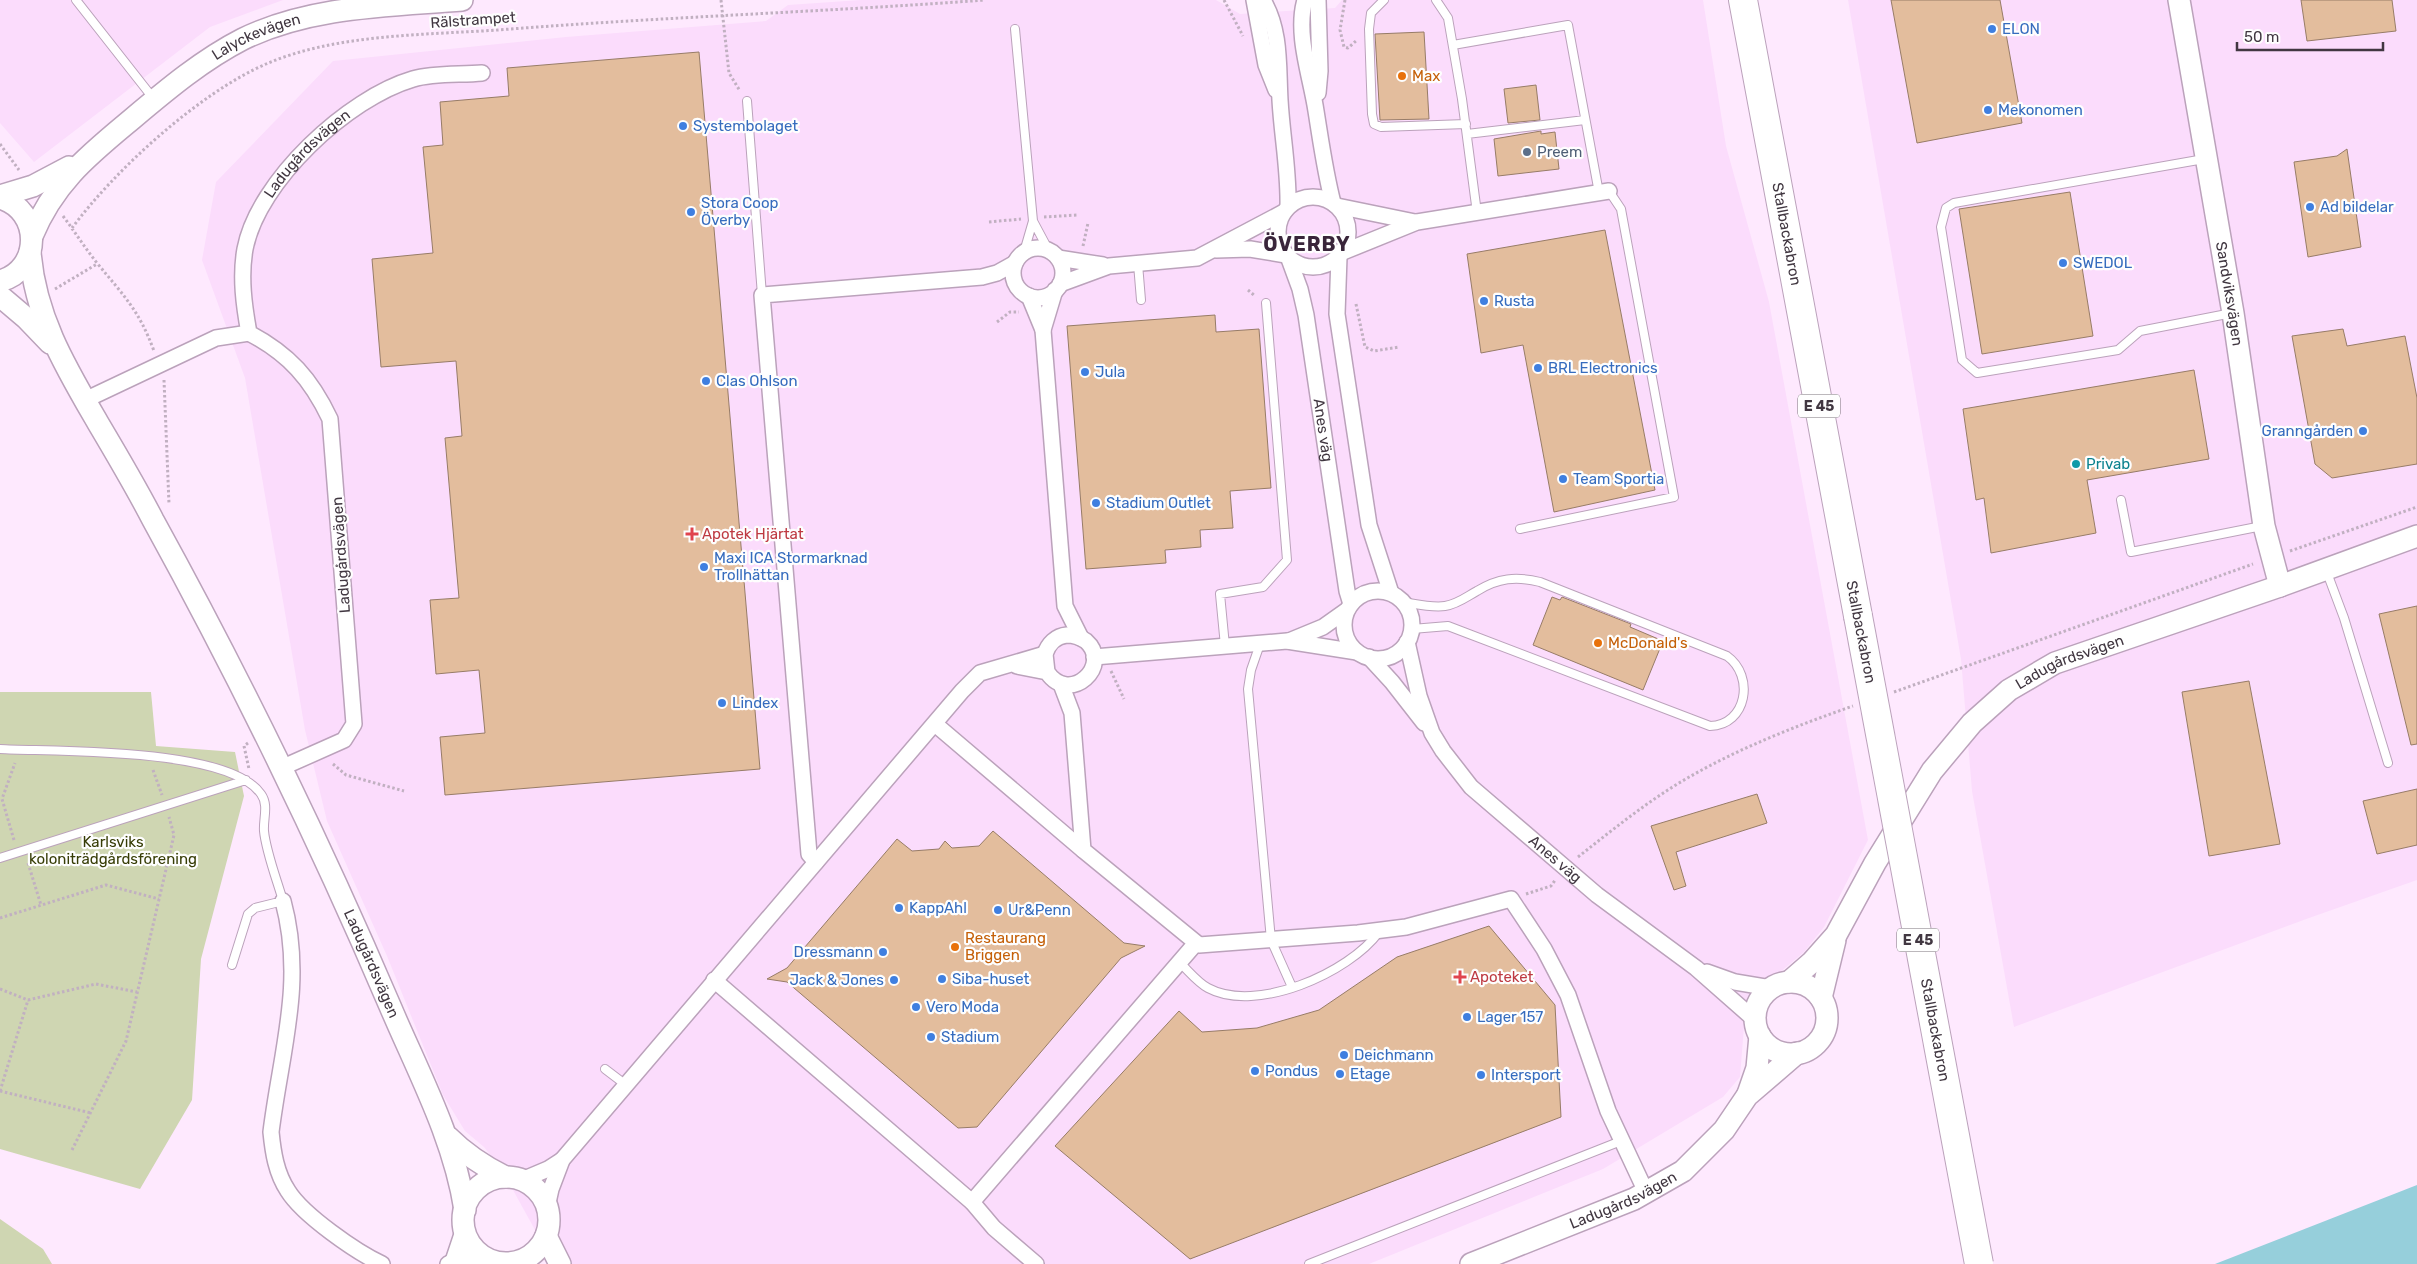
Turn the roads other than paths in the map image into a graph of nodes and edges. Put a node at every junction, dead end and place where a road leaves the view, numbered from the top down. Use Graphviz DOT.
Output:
graph roads {
  1 [pos="76,0"];
  2 [pos="462,0"];
  3 [pos="1254,0"];
  4 [pos="1263,0"];
  5 [pos="1305,0"];
  6 [pos="1318,0"];
  7 [pos="1384,0"];
  8 [pos="1436,0"];
  9 [pos="1743,0"];
  10 [pos="2179,0"];
  11 [pos="398,3"];
  12 [pos="1016,29"];
  13 [pos="1453,45"];
  14 [pos="482,73"];
  15 [pos="155,99"];
  16 [pos="747,101"];
  17 [pos="1280,101"];
  18 [pos="1317,112"];
  19 [pos="1585,120"];
  20 [pos="1466,124"];
  21 [pos="1467,134"];
  22 [pos="85,158"];
  23 [pos="2206,158"];
  24 [pos="1604,192"];
  25 [pos="0,197"];
  26 [pos="1335,204"];
  27 [pos="1286,209"];
  28 [pos="1477,213"];
  29 [pos="1033,222"];
  30 [pos="1417,222"];
  31 [pos="31,244"];
  32 [pos="1215,250"];
  33 [pos="1054,254"];
  34 [pos="1341,254"];
  35 [pos="1019,257"];
  36 [pos="1288,257"];
  37 [pos="1138,264"];
  38 [pos="1109,266"];
  39 [pos="982,277"];
  40 [pos="0,281"];
  41 [pos="1017,286"];
  42 [pos="1058,287"];
  43 [pos="762,295"];
  44 [pos="0,296"];
  45 [pos="1029,296"];
  46 [pos="1141,300"];
  47 [pos="1266,303"];
  48 [pos="2233,313"];
  49 [pos="1043,330"];
  50 [pos="249,333"];
  51 [pos="56,349"];
  52 [pos="85,400"];
  53 [pos="2121,500"];
  54 [pos="2264,526"];
  55 [pos="1520,529"];
  56 [pos="2417,536"];
  57 [pos="2325,568"];
  58 [pos="2280,586"];
  59 [pos="1397,598"];
  60 [pos="1065,606"];
  61 [pos="1349,607"];
  62 [pos="1409,636"];
  63 [pos="1081,638"];
  64 [pos="1055,639"];
  65 [pos="1287,641"];
  66 [pos="1260,644"];
  67 [pos="1225,646"];
  68 [pos="1045,654"];
  69 [pos="1363,655"];
  70 [pos="1094,657"];
  71 [pos="1011,665"];
  72 [pos="1047,672"];
  73 [pos="1084,679"];
  74 [pos="1061,684"];
  75 [pos="1072,712"];
  76 [pos="934,724"];
  77 [pos="1432,733"];
  78 [pos="0,749"];
  79 [pos="2388,763"];
  80 [pos="281,768"];
  81 [pos="246,780"];
  82 [pos="1083,850"];
  83 [pos="0,858"];
  84 [pos="816,862"];
  85 [pos="283,901"];
  86 [pos="1379,931"];
  87 [pos="1836,935"];
  88 [pos="1271,940"];
  89 [pos="1196,943"];
  90 [pos="1179,962"];
  91 [pos="232,965"];
  92 [pos="1696,968"];
  93 [pos="714,980"];
  94 [pos="1780,985"];
  95 [pos="1292,987"];
  96 [pos="1821,998"];
  97 [pos="1758,1028"];
  98 [pos="1796,1053"];
  99 [pos="605,1069"];
  100 [pos="626,1085"];
  101 [pos="1747,1096"];
  102 [pos="446,1135"];
  103 [pos="1620,1142"];
  104 [pos="562,1160"];
  105 [pos="513,1179"];
  106 [pos="1646,1192"];
  107 [pos="972,1202"];
  108 [pos="547,1207"];
  109 [pos="464,1219"];
  110 [pos="546,1236"];
  111 [pos="451,1262"];
  112 [pos="501,1262"];
  113 [pos="382,1264"];
  114 [pos="560,1264"];
  115 [pos="1036,1264"];
  116 [pos="1309,1264"];
  117 [pos="1471,1264"];
  118 [pos="1979,1264"];
  1 -- 15 [label="lane"];
  2 -- 11 [label="street, Lalyckevägen"];
  3 -- 17 [label="street"];
  4 -- 17 [label="street"];
  5 -- 18 [label="street"];
  6 -- 18 [label="street"];
  7 -- 20 [label="lane"];
  8 -- 13 [label="lane"];
  9 -- 118 [label="highway, Stallbackabron / E 45, bridge"];
  10 -- 23 [label="street, Sandviksvägen"];
  11 -- 15 [label="street, Lalyckevägen"];
  12 -- 29 [label="lane"];
  13 -- 19 [label="lane"];
  13 -- 20 [label="lane"];
  14 -- 50 [label="street, Ladugårdsvägen"];
  15 -- 22 [label="street, Lalyckevägen"];
  16 -- 43 [label="lane"];
  17 -- 27 [label="street"];
  18 -- 26 [label="street"];
  19 -- 21 [label="lane"];
  19 -- 24 [label="lane"];
  20 -- 21 [label="lane"];
  21 -- 28 [label="lane"];
  22 -- 25 [label="street, Lalyckevägen"];
  22 -- 31 [label="street, Lalyckevägen"];
  23 -- 48 [label="street, Sandviksvägen"];
  23 -- 48 [label="lane"];
  24 -- 28 [label="street"];
  24 -- 55 [label="lane"];
  25 -- 31 [label="street, Ladugårdsvägen"];
  26 -- 27 [label="street"];
  26 -- 30 [label="street"];
  26 -- 34 [label="street"];
  27 -- 32 [label="street"];
  27 -- 36 [label="street"];
  28 -- 30 [label="street"];
  29 -- 33 [label="lane"];
  29 -- 35 [label="lane"];
  30 -- 34 [label="street"];
  31 -- 40 [label="street"];
  31 -- 51 [label="street, Ladugårdsvägen"];
  32 -- 36 [label="street"];
  32 -- 37 [label="street"];
  33 -- 35 [label="street"];
  33 -- 38 [label="street"];
  33 -- 42 [label="street"];
  34 -- 36 [label="street"];
  34 -- 59 [label="street, Anes väg"];
  35 -- 39 [label="street"];
  35 -- 41 [label="street"];
  36 -- 61 [label="street, Anes väg"];
  37 -- 38 [label="street"];
  37 -- 46 [label="lane"];
  38 -- 42 [label="street"];
  39 -- 41 [label="street"];
  39 -- 43 [label="street"];
  41 -- 45 [label="street"];
  42 -- 45 [label="street"];
  42 -- 49 [label="street"];
  43 -- 84 [label="street"];
  44 -- 51 [label="street, Ladugårdsvägen"];
  45 -- 49 [label="street"];
  47 -- 67 [label="lane"];
  48 -- 54 [label="street, Sandviksvägen"];
  49 -- 60 [label="street"];
  50 -- 52 [label="street"];
  50 -- 80 [label="street, Ladugårdsvägen"];
  51 -- 52 [label="street, Ladugårdsvägen"];
  52 -- 80 [label="street, Ladugårdsvägen"];
  53 -- 54 [label="lane"];
  54 -- 58 [label="street, Sandviksvägen"];
  56 -- 57 [label="street, Ladugårdsvägen"];
  57 -- 58 [label="street, Ladugårdsvägen"];
  57 -- 79 [label="lane"];
  58 -- 87 [label="street, Ladugårdsvägen"];
  59 -- 61 [label="street"];
  59 -- 62 [label="street"];
  59 -- 62 [label="lane"];
  60 -- 63 [label="street"];
  60 -- 64 [label="street"];
  61 -- 65 [label="street"];
  61 -- 69 [label="street"];
  62 -- 69 [label="street"];
  62 -- 77 [label="street, Anes väg"];
  63 -- 64 [label="street"];
  63 -- 70 [label="street"];
  64 -- 68 [label="street"];
  65 -- 66 [label="street"];
  65 -- 69 [label="street"];
  66 -- 67 [label="street"];
  66 -- 88 [label="lane"];
  67 -- 70 [label="street"];
  68 -- 71 [label="street"];
  68 -- 72 [label="street"];
  69 -- 77 [label="street, Anes väg"];
  70 -- 73 [label="street"];
  71 -- 72 [label="street"];
  71 -- 76 [label="street"];
  72 -- 74 [label="street"];
  73 -- 74 [label="street"];
  73 -- 75 [label="street"];
  74 -- 75 [label="street"];
  75 -- 82 [label="street"];
  76 -- 82 [label="street"];
  76 -- 84 [label="street"];
  77 -- 92 [label="street, Anes väg"];
  78 -- 81 [label="lane"];
  80 -- 102 [label="street, Ladugårdsvägen"];
  81 -- 83 [label="lane"];
  81 -- 85 [label="lane"];
  82 -- 89 [label="street"];
  84 -- 93 [label="street"];
  85 -- 91 [label="lane"];
  85 -- 113 [label="street"];
  86 -- 88 [label="street"];
  86 -- 95 [label="lane"];
  86 -- 103 [label="street"];
  87 -- 94 [label="street, Ladugårdsvägen"];
  87 -- 96 [label="street, Ladugårdsvägen"];
  88 -- 89 [label="street"];
  88 -- 95 [label="lane"];
  89 -- 90 [label="street"];
  90 -- 95 [label="lane"];
  90 -- 107 [label="street"];
  92 -- 94 [label="street, Anes väg"];
  92 -- 97 [label="street, Anes väg"];
  93 -- 100 [label="street"];
  93 -- 107 [label="street"];
  94 -- 96 [label="street"];
  94 -- 97 [label="street"];
  96 -- 98 [label="street"];
  97 -- 98 [label="street"];
  97 -- 101 [label="street, Ladugårdsvägen"];
  98 -- 101 [label="street, Ladugårdsvägen"];
  99 -- 100 [label="lane"];
  100 -- 104 [label="street"];
  101 -- 106 [label="street, Ladugårdsvägen"];
  102 -- 105 [label="street, Ladugårdsvägen"];
  102 -- 109 [label="street, Ladugårdsvägen"];
  103 -- 106 [label="street"];
  103 -- 116 [label="lane"];
  104 -- 105 [label="street"];
  104 -- 108 [label="street"];
  105 -- 108 [label="street"];
  105 -- 109 [label="street"];
  106 -- 117 [label="street, Ladugårdsvägen"];
  107 -- 115 [label="street"];
  108 -- 110 [label="street"];
  109 -- 111 [label="street"];
  109 -- 112 [label="street"];
  110 -- 112 [label="street"];
  110 -- 114 [label="street"];
  111 -- 112 [label="street"];
}
